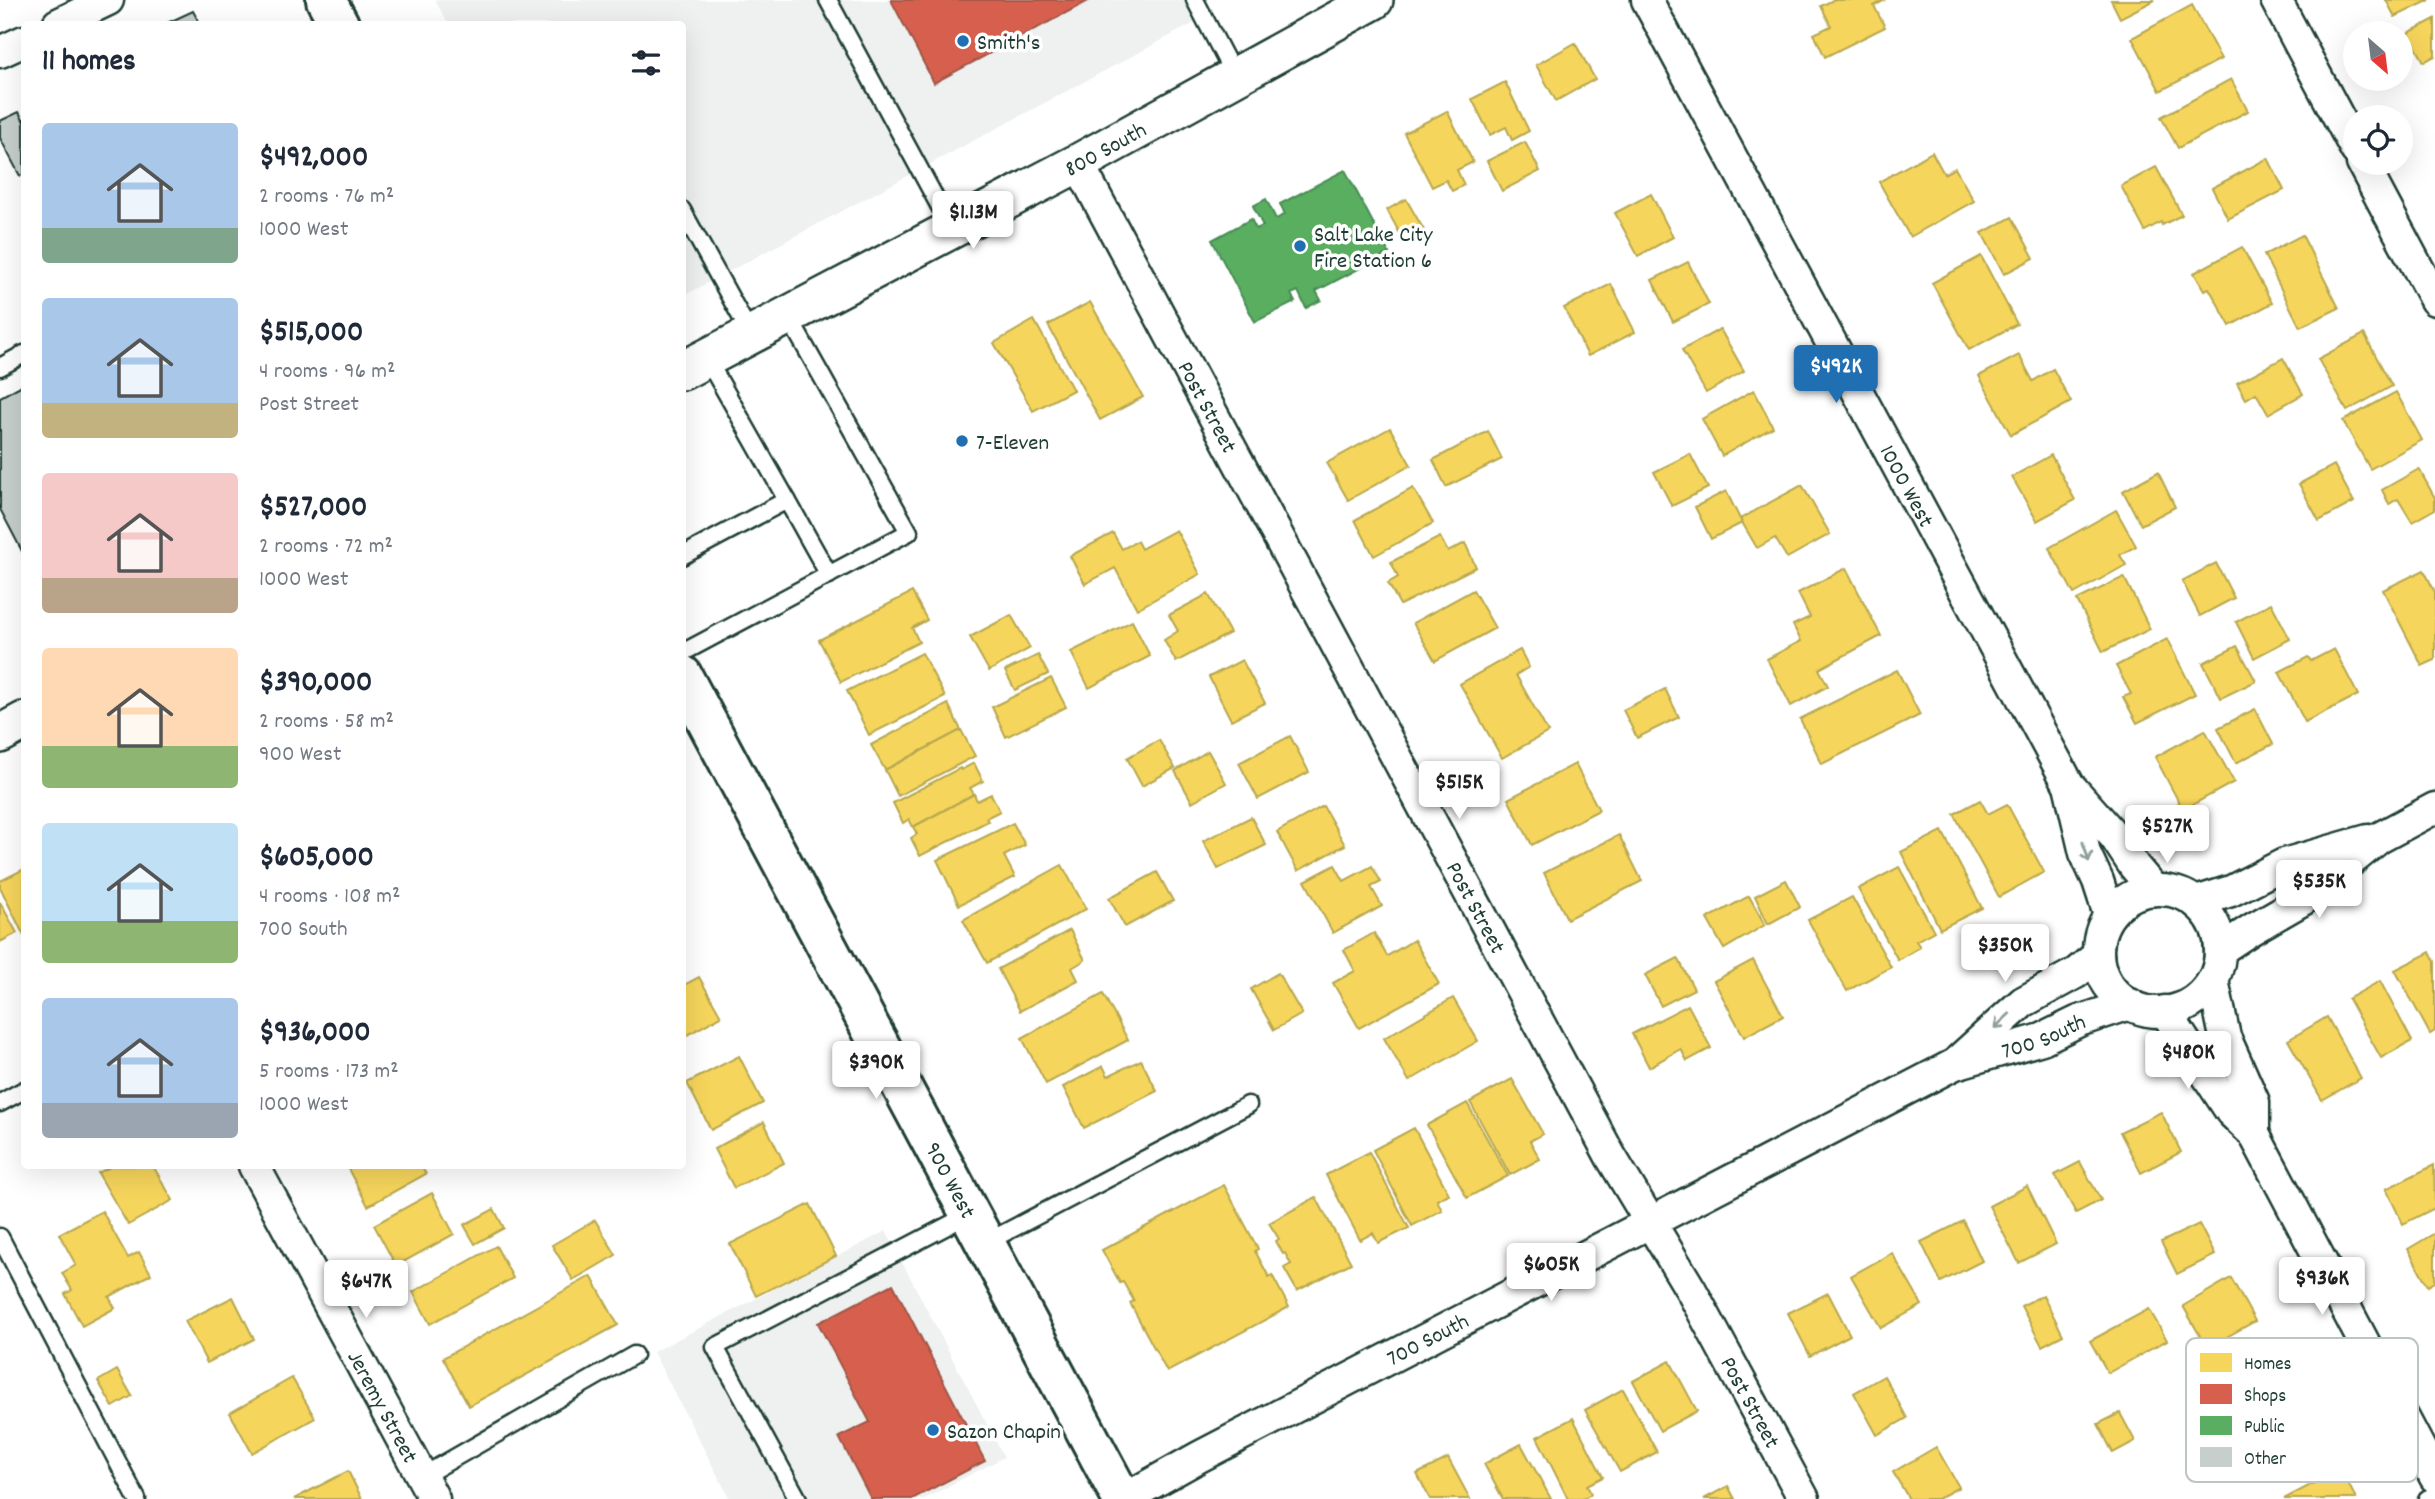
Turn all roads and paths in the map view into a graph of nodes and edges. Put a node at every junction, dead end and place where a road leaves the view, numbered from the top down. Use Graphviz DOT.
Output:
graph roads {
  1 [pos="108,0"];
  2 [pos="326,0"];
  3 [pos="828,0"];
  4 [pos="1195,0"];
  5 [pos="1374,0"];
  6 [pos="1647,0"];
  7 [pos="2276,0"];
  8 [pos="64,21"];
  9 [pos="338,21"];
  10 [pos="21,42"];
  11 [pos="0,52"];
  12 [pos="1236,77"];
  13 [pos="2343,126"];
  14 [pos="1078,163"];
  15 [pos="2368,175"];
  16 [pos="686,217"];
  17 [pos="951,229"];
  18 [pos="2435,299"];
  19 [pos="788,316"];
  20 [pos="751,335"];
  21 [pos="21,356"];
  22 [pos="695,365"];
  23 [pos="0,367"];
  24 [pos="787,500"];
  25 [pos="686,554"];
  26 [pos="829,575"];
  27 [pos="686,651"];
  28 [pos="686,682"];
  29 [pos="2069,785"];
  30 [pos="2435,808"];
  31 [pos="2379,838"];
  32 [pos="2154,890"];
  33 [pos="2196,902"];
  34 [pos="2109,915"];
  35 [pos="2220,950"];
  36 [pos="2098,955"];
  37 [pos="2213,980"];
  38 [pos="2130,1004"];
  39 [pos="2165,1011"];
  40 [pos="1955,1064"];
  41 [pos="21,1092"];
  42 [pos="0,1103"];
  43 [pos="1248,1105"];
  44 [pos="2254,1134"];
  45 [pos="256,1169"];
  46 [pos="1650,1223"];
  47 [pos="978,1228"];
  48 [pos="0,1237"];
  49 [pos="2362,1338"];
  50 [pos="635,1355"];
  51 [pos="2418,1444"];
  52 [pos="2435,1476"];
  53 [pos="427,1492"];
  54 [pos="2435,1495"];
  55 [pos="137,1499"];
  56 [pos="798,1499"];
  57 [pos="1123,1499"];
  58 [pos="1804,1499"];
  59 [pos="2427,1499"];
  1 -- 8 [label="street"];
  2 -- 9 [label="main road"];
  3 -- 17 [label="lane"];
  4 -- 12 [label="lane"];
  5 -- 12 [label="street, 800 South"];
  6 -- 29 [label="street, 1000 West"];
  7 -- 13 [label="street"];
  10 -- 11 [label="street"];
  12 -- 14 [label="street, 800 South"];
  14 -- 17 [label="street, 800 South"];
  14 -- 46 [label="street, Post Street"];
  15 -- 18 [label="street"];
  16 -- 20 [label="lane"];
  17 -- 19 [label="street, 800 South"];
  19 -- 20 [label="street, 800 South"];
  19 -- 26 [label="lane"];
  20 -- 22 [label="street, 800 South"];
  21 -- 23 [label="lane"];
  22 -- 24 [label="lane"];
  24 -- 25 [label="lane"];
  24 -- 26 [label="lane"];
  26 -- 27 [label="lane"];
  28 -- 47 [label="main road, 900 West"];
  29 -- 32 [label="street, 1000 West"];
  29 -- 34 [label="street, 1000 West, one-way"];
  30 -- 31 [label="street"];
  31 -- 33 [label="street"];
  31 -- 35 [label="street"];
  32 -- 33 [label="street"];
  32 -- 34 [label="street"];
  33 -- 35 [label="street"];
  34 -- 36 [label="street"];
  35 -- 37 [label="street"];
  36 -- 38 [label="street"];
  36 -- 40 [label="street, 700 South, one-way"];
  37 -- 39 [label="street"];
  37 -- 44 [label="street"];
  38 -- 39 [label="street"];
  38 -- 40 [label="street, 700 South"];
  39 -- 44 [label="street"];
  40 -- 46 [label="street, 700 South"];
  41 -- 42 [label="lane"];
  43 -- 47 [label="lane"];
  44 -- 49 [label="street"];
  45 -- 53 [label="street, Jeremy Street"];
  46 -- 57 [label="street, 700 South"];
  46 -- 58 [label="street, Post Street"];
  47 -- 56 [label="lane"];
  47 -- 57 [label="main road, 900 West"];
  48 -- 55 [label="lane"];
  50 -- 53 [label="lane"];
  51 -- 52 [label="street"];
  54 -- 59 [label="lane"];
}
